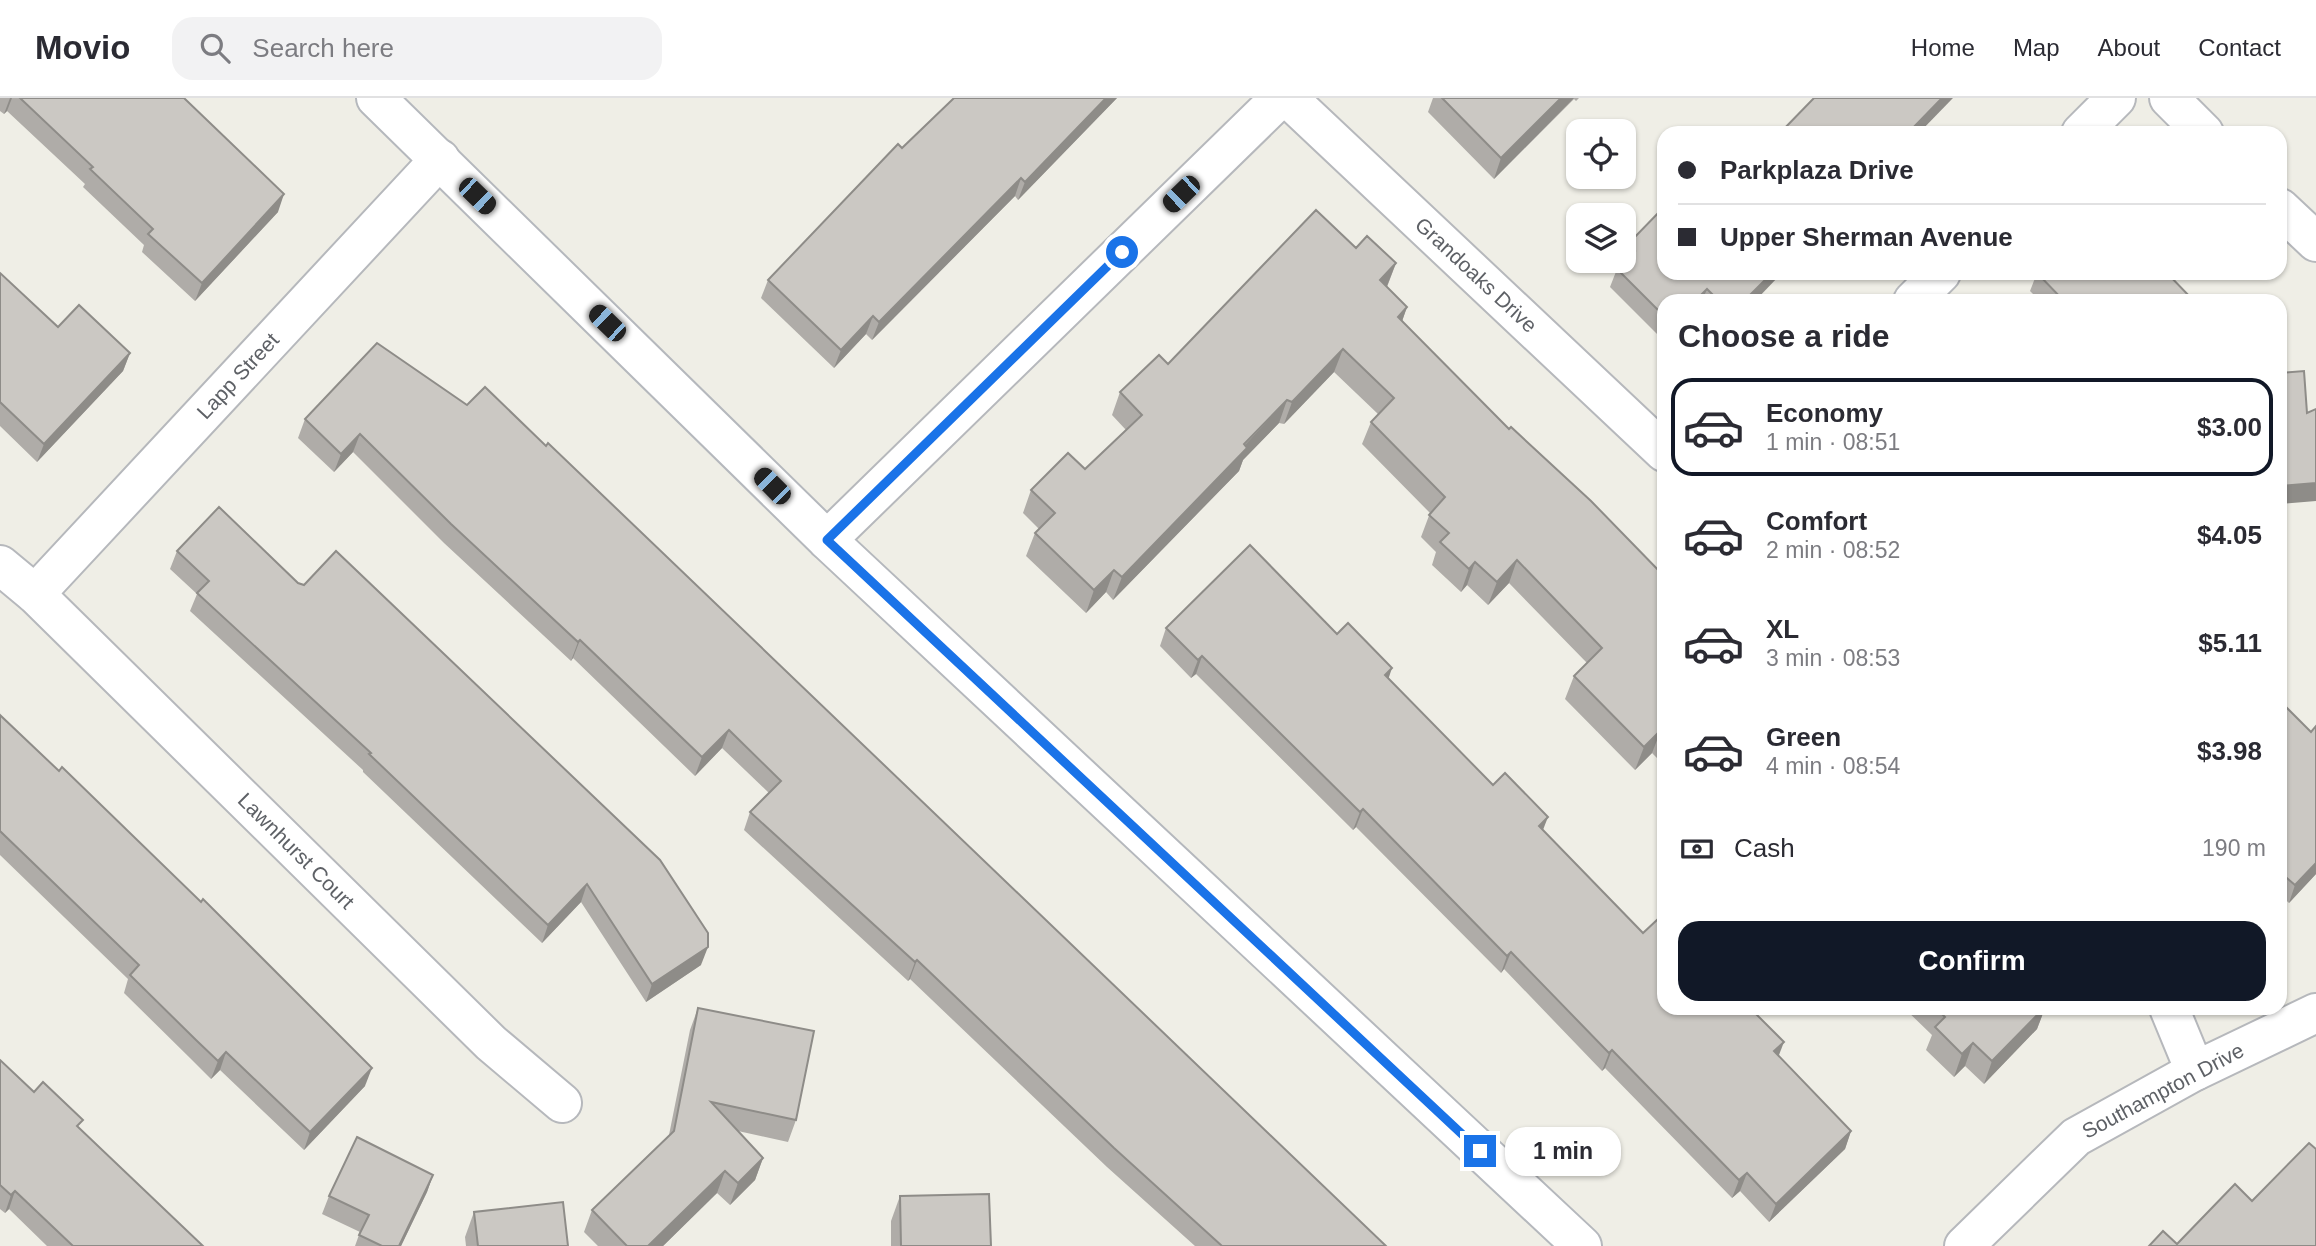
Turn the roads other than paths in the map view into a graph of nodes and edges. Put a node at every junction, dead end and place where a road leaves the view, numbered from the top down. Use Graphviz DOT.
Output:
graph roads {
  1 [pos="376,98"];
  2 [pos="1280,98"];
  3 [pos="1288,98"];
  4 [pos="2116,98"];
  5 [pos="2169,98"];
  6 [pos="2088,126"];
  7 [pos="2197,126"];
  8 [pos="440,159"];
  9 [pos="2287,215"];
  10 [pos="2316,242"];
  11 [pos="1934,280"];
  12 [pos="1920,294"];
  13 [pos="1657,445"];
  14 [pos="827,540"];
  15 [pos="0,565"];
  16 [pos="35,594"];
  17 [pos="2316,1013"];
  18 [pos="2172,1015"];
  19 [pos="2195,1071"];
  20 [pos="562,1103"];
  21 [pos="1582,1246"];
  22 [pos="1964,1246"];
  1 -- 8 [label="street"];
  2 -- 14 [label="street"];
  3 -- 13 [label="street, Grandoaks Drive"];
  4 -- 6 [label="street"];
  5 -- 7 [label="street"];
  8 -- 14 [label="street"];
  8 -- 16 [label="street, Lapp Street"];
  9 -- 10 [label="street"];
  11 -- 12 [label="street"];
  14 -- 21 [label="street"];
  15 -- 16 [label="street, Lawnhurst Court"];
  16 -- 20 [label="street, Lawnhurst Court"];
  17 -- 19 [label="street, Southampton Drive"];
  18 -- 19 [label="street"];
  19 -- 22 [label="street, Southampton Drive"];
}
